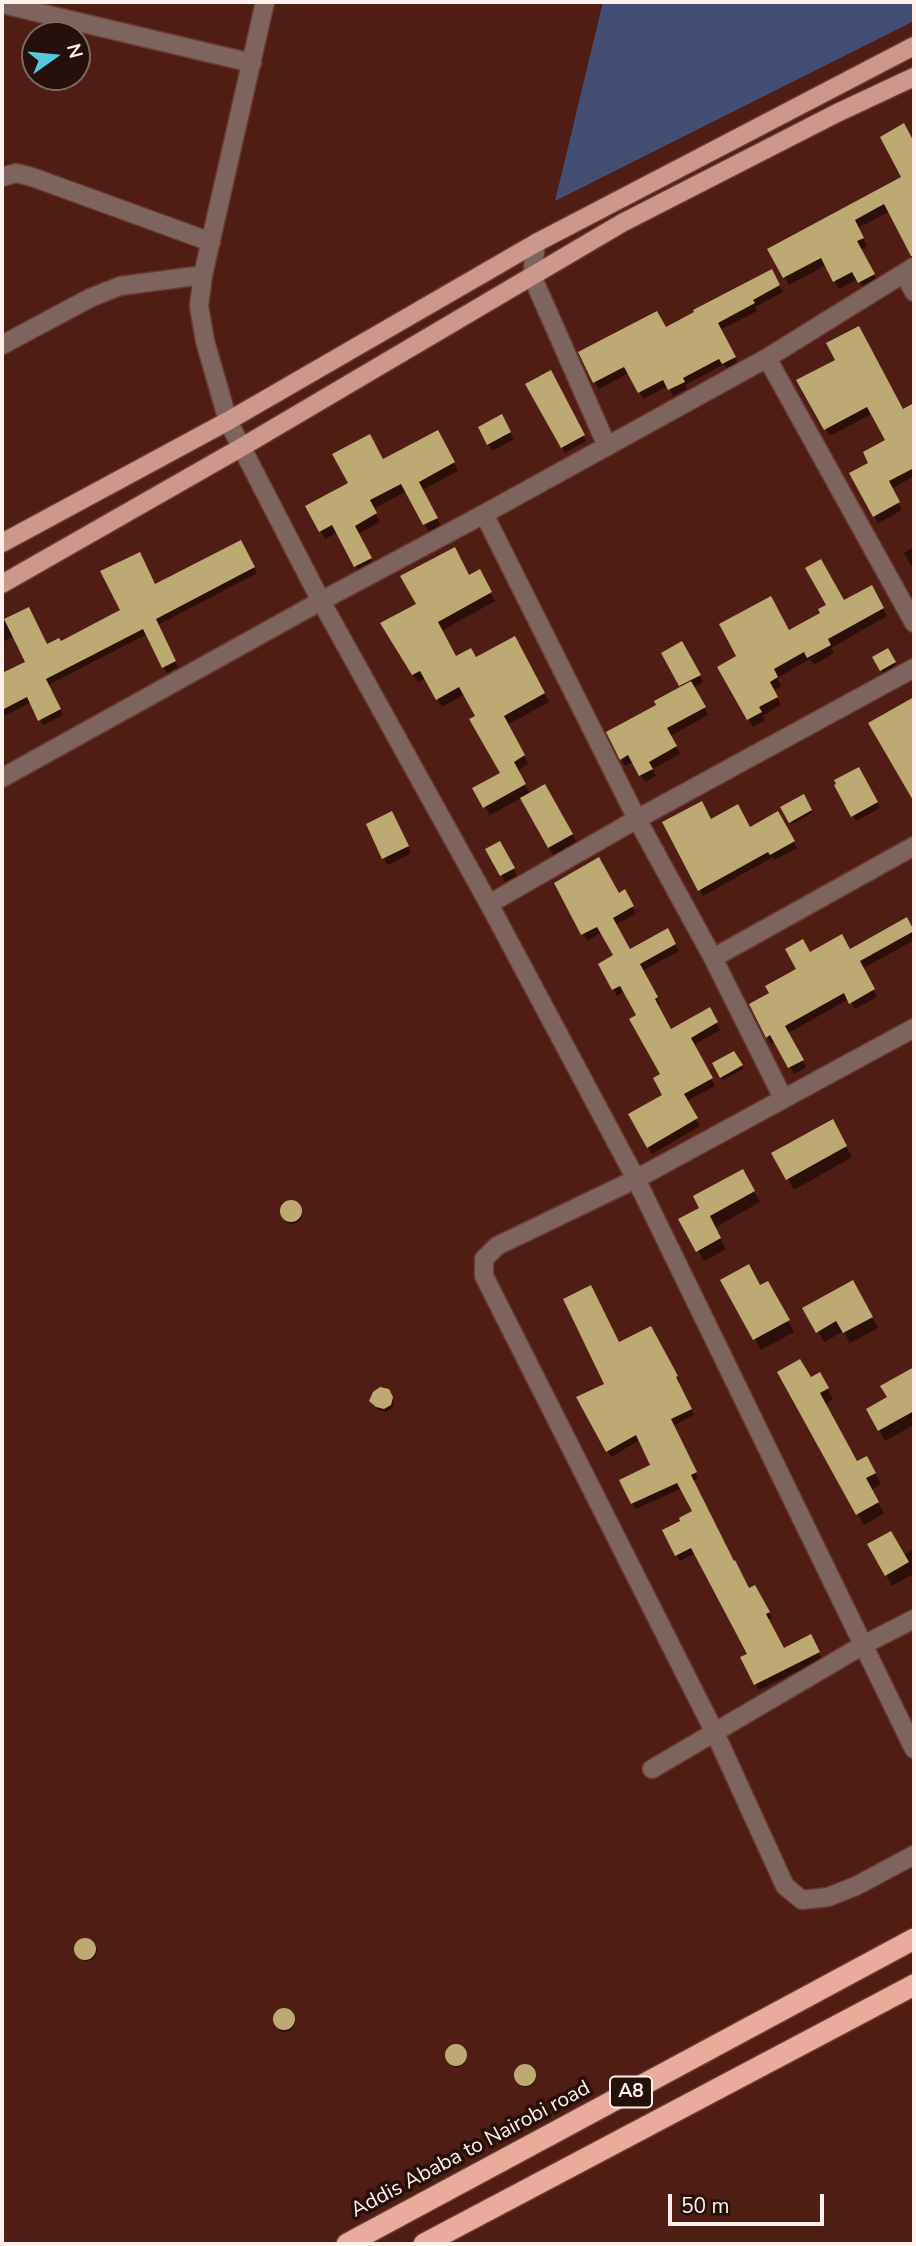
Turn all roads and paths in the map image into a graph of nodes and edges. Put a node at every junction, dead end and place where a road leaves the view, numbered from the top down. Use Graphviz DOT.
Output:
graph roads {
  1 [pos="265,2"];
  2 [pos="2,4"];
  3 [pos="914,46"];
  4 [pos="252,63"];
  5 [pos="914,77"];
  6 [pos="2,177"];
  7 [pos="211,242"];
  8 [pos="536,243"];
  9 [pos="909,270"];
  10 [pos="203,275"];
  11 [pos="532,276"];
  12 [pos="914,292"];
  13 [pos="2,345"];
  14 [pos="766,358"];
  15 [pos="228,421"];
  16 [pos="607,446"];
  17 [pos="242,447"];
  18 [pos="484,514"];
  19 [pos="2,543"];
  20 [pos="2,584"];
  21 [pos="321,601"];
  22 [pos="914,623"];
  23 [pos="914,668"];
  24 [pos="2,778"];
  25 [pos="637,819"];
  26 [pos="914,846"];
  27 [pos="489,904"];
  28 [pos="713,958"];
  29 [pos="914,1028"];
  30 [pos="783,1098"];
  31 [pos="636,1178"];
  32 [pos="914,1619"];
  33 [pos="865,1644"];
  34 [pos="715,1733"];
  35 [pos="914,1749"];
  36 [pos="652,1769"];
  37 [pos="914,1856"];
  38 [pos="914,1939"];
  39 [pos="914,1986"];
  40 [pos="347,2244"];
  41 [pos="424,2244"];
  1 -- 4 [label="street"];
  2 -- 4 [label="street"];
  3 -- 8 [label="main road"];
  4 -- 7 [label="street"];
  5 -- 11 [label="main road"];
  6 -- 7 [label="street"];
  7 -- 10 [label="street"];
  8 -- 11 [label="street"];
  8 -- 15 [label="main road"];
  9 -- 12 [label="street"];
  9 -- 14 [label="street"];
  10 -- 13 [label="street"];
  10 -- 15 [label="street"];
  11 -- 16 [label="street"];
  11 -- 17 [label="main road"];
  14 -- 16 [label="street"];
  14 -- 22 [label="street"];
  15 -- 17 [label="street"];
  15 -- 19 [label="main road"];
  16 -- 18 [label="street"];
  17 -- 20 [label="main road"];
  17 -- 21 [label="street"];
  18 -- 21 [label="street"];
  18 -- 25 [label="street"];
  21 -- 24 [label="street"];
  21 -- 27 [label="street"];
  23 -- 25 [label="street"];
  25 -- 27 [label="street"];
  25 -- 28 [label="street"];
  26 -- 28 [label="street"];
  27 -- 31 [label="street"];
  28 -- 30 [label="street"];
  29 -- 30 [label="street"];
  30 -- 31 [label="street"];
  31 -- 33 [label="street"];
  31 -- 34 [label="street"];
  32 -- 33 [label="street"];
  33 -- 34 [label="street"];
  33 -- 35 [label="street"];
  34 -- 36 [label="street"];
  34 -- 37 [label="street"];
  38 -- 40 [label="highway, Addis Ababa to Nairobi road / A8"];
  39 -- 41 [label="highway, A8"];
}
